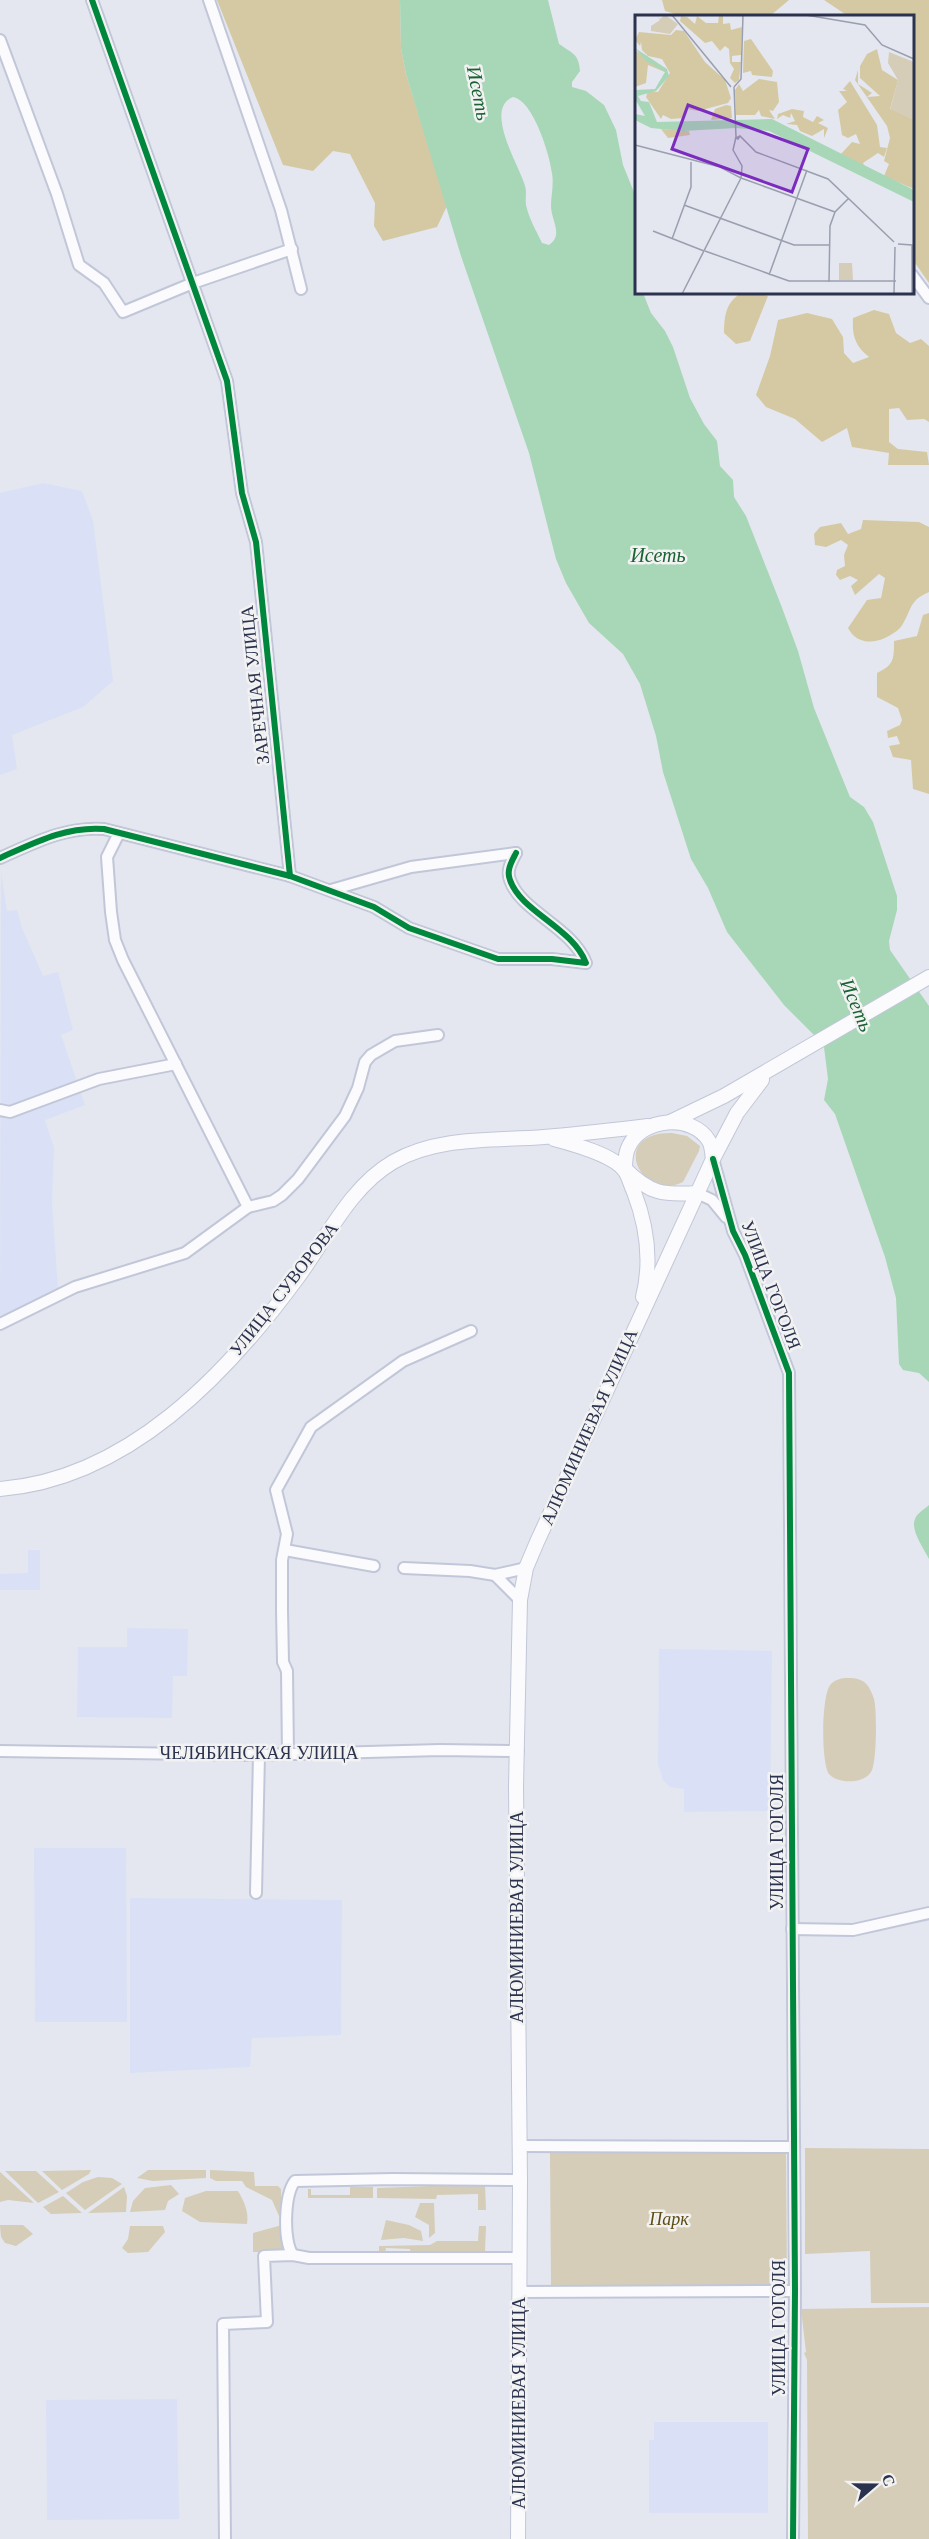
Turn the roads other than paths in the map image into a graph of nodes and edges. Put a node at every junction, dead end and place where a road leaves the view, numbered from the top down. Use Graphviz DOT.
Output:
graph roads {
  1 [pos="92,0"];
  2 [pos="209,0"];
  3 [pos="0,40"];
  4 [pos="292,249"];
  5 [pos="914,278"];
  6 [pos="193,283"];
  7 [pos="301,289"];
  8 [pos="929,298"];
  9 [pos="119,833"];
  10 [pos="0,858"];
  11 [pos="290,876"];
  12 [pos="331,890"];
  13 [pos="929,977"];
  14 [pos="438,1035"];
  15 [pos="792,1056"];
  16 [pos="176,1064"];
  17 [pos="0,1110"];
  18 [pos="661,1124"];
  19 [pos="543,1137"];
  20 [pos="713,1159"];
  21 [pos="625,1169"];
  22 [pos="697,1193"];
  23 [pos="248,1207"];
  24 [pos="733,1231"];
  25 [pos="638,1320"];
  26 [pos="0,1324"];
  27 [pos="471,1331"];
  28 [pos="0,1489"];
  29 [pos="285,1550"];
  30 [pos="374,1566"];
  31 [pos="404,1568"];
  32 [pos="526,1568"];
  33 [pos="495,1575"];
  34 [pos="520,1600"];
  35 [pos="0,1751"];
  36 [pos="518,1751"];
  37 [pos="288,1754"];
  38 [pos="259,1755"];
  39 [pos="256,1893"];
  40 [pos="929,1912"];
  41 [pos="792,1929"];
  42 [pos="519,2146"];
  43 [pos="794,2147"];
  44 [pos="520,2180"];
  45 [pos="293,2255"];
  46 [pos="519,2258"];
  47 [pos="795,2291"];
  48 [pos="519,2292"];
  49 [pos="225,2539"];
  50 [pos="519,2539"];
  51 [pos="793,2539"];
  1 -- 6 [label="street, ЗАРЕЧНАЯ УЛИЦА"];
  2 -- 4 [label="street"];
  3 -- 6 [label="street"];
  4 -- 6 [label="street"];
  4 -- 7 [label="street"];
  5 -- 8 [label="street"];
  6 -- 11 [label="street, ЗАРЕЧНАЯ УЛИЦА"];
  9 -- 10 [label="street"];
  9 -- 11 [label="street"];
  9 -- 16 [label="street"];
  11 -- 12 [label="street"];
  12 -- 12 [label="street"];
  13 -- 15 [label="main road"];
  14 -- 23 [label="street"];
  15 -- 18 [label="main road"];
  15 -- 20 [label="main road"];
  16 -- 17 [label="street"];
  16 -- 23 [label="street"];
  18 -- 19 [label="main road, УЛИЦА СУВОРОВА"];
  18 -- 20 [label="main road"];
  18 -- 21 [label="main road"];
  19 -- 21 [label="main road"];
  19 -- 28 [label="main road, УЛИЦА СУВОРОВА"];
  20 -- 22 [label="main road"];
  20 -- 24 [label="street, УЛИЦА ГОГОЛЯ"];
  21 -- 22 [label="main road"];
  21 -- 25 [label="main road"];
  22 -- 24 [label="street"];
  22 -- 25 [label="main road"];
  23 -- 26 [label="street"];
  24 -- 41 [label="street, УЛИЦА ГОГОЛЯ"];
  25 -- 32 [label="main road, АЛЮМИНИЕВАЯ УЛИЦА"];
  27 -- 29 [label="street"];
  29 -- 30 [label="street"];
  29 -- 37 [label="street"];
  31 -- 33 [label="street"];
  32 -- 33 [label="street"];
  32 -- 34 [label="main road, АЛЮМИНИЕВАЯ УЛИЦА"];
  33 -- 34 [label="street"];
  34 -- 36 [label="main road, АЛЮМИНИЕВАЯ УЛИЦА"];
  35 -- 38 [label="street, ЧЕЛЯБИНСКАЯ УЛИЦА"];
  36 -- 37 [label="street, ЧЕЛЯБИНСКАЯ УЛИЦА"];
  36 -- 42 [label="main road, АЛЮМИНИЕВАЯ УЛИЦА"];
  37 -- 38 [label="street, ЧЕЛЯБИНСКАЯ УЛИЦА"];
  38 -- 39 [label="street"];
  40 -- 41 [label="street"];
  41 -- 43 [label="street, УЛИЦА ГОГОЛЯ"];
  42 -- 43 [label="street"];
  42 -- 44 [label="main road, АЛЮМИНИЕВАЯ УЛИЦА"];
  43 -- 47 [label="street, УЛИЦА ГОГОЛЯ"];
  44 -- 45 [label="street"];
  44 -- 46 [label="main road, АЛЮМИНИЕВАЯ УЛИЦА"];
  45 -- 46 [label="street"];
  45 -- 49 [label="street"];
  46 -- 48 [label="main road, АЛЮМИНИЕВАЯ УЛИЦА"];
  47 -- 48 [label="street"];
  47 -- 51 [label="street, УЛИЦА ГОГОЛЯ"];
  48 -- 50 [label="main road, АЛЮМИНИЕВАЯ УЛИЦА"];
}
